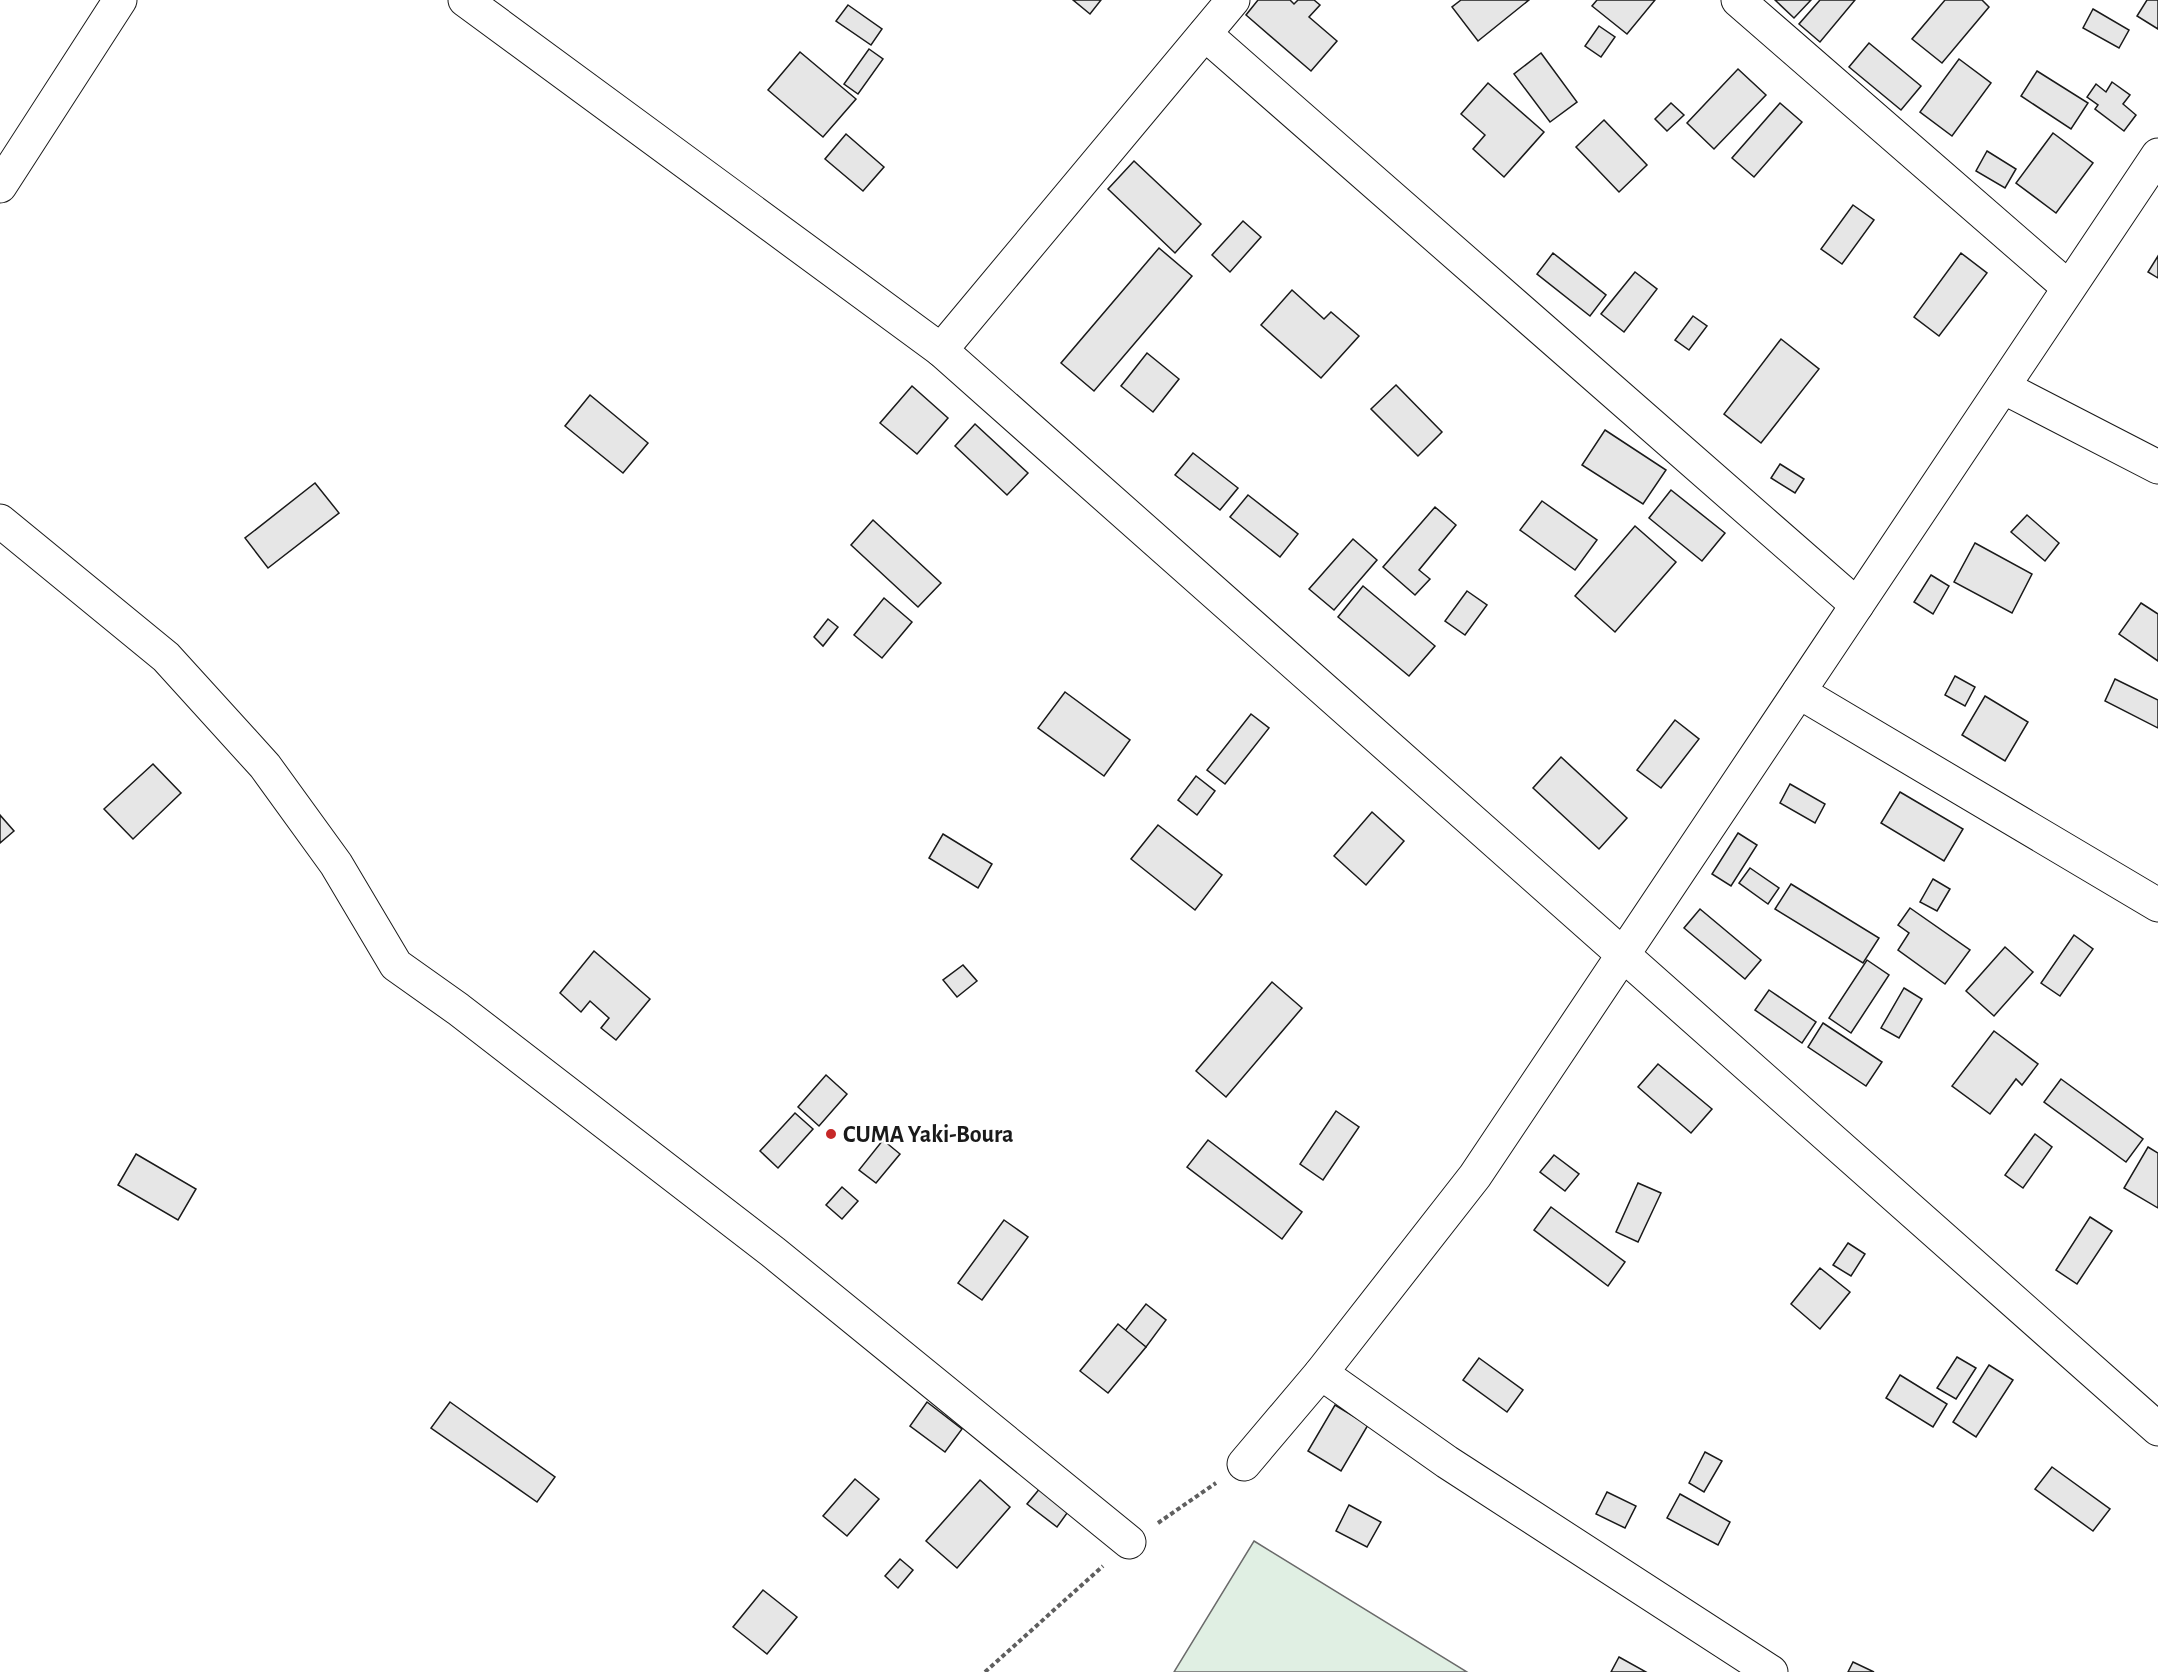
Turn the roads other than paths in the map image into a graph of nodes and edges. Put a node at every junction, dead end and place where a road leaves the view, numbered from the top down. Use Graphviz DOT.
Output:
graph roads {
  1 [pos="120,0"];
  2 [pos="465,0"];
  3 [pos="1233,0"];
  4 [pos="1738,0"];
  5 [pos="1205,34"];
  6 [pos="2158,155"];
  7 [pos="0,186"];
  8 [pos="2068,287"];
  9 [pos="941,350"];
  10 [pos="2002,387"];
  11 [pos="2158,467"];
  12 [pos="0,521"];
  13 [pos="1857,605"];
  14 [pos="1799,692"];
  15 [pos="2158,905"];
  16 [pos="1624,955"];
  17 [pos="1321,1373"];
  18 [pos="2158,1429"];
  19 [pos="1244,1464"];
  20 [pos="1129,1542"];
  21 [pos="1771,1672"];
  1 -- 7 [label="street"];
  2 -- 9 [label="street"];
  3 -- 5 [label="street"];
  4 -- 8 [label="street"];
  5 -- 9 [label="street"];
  5 -- 13 [label="street"];
  6 -- 8 [label="street"];
  8 -- 10 [label="street"];
  9 -- 16 [label="street"];
  10 -- 11 [label="street"];
  10 -- 13 [label="street"];
  12 -- 20 [label="street"];
  13 -- 14 [label="street"];
  14 -- 15 [label="street"];
  14 -- 16 [label="street"];
  16 -- 17 [label="street"];
  16 -- 18 [label="street"];
  17 -- 19 [label="street"];
  17 -- 21 [label="street"];
}
